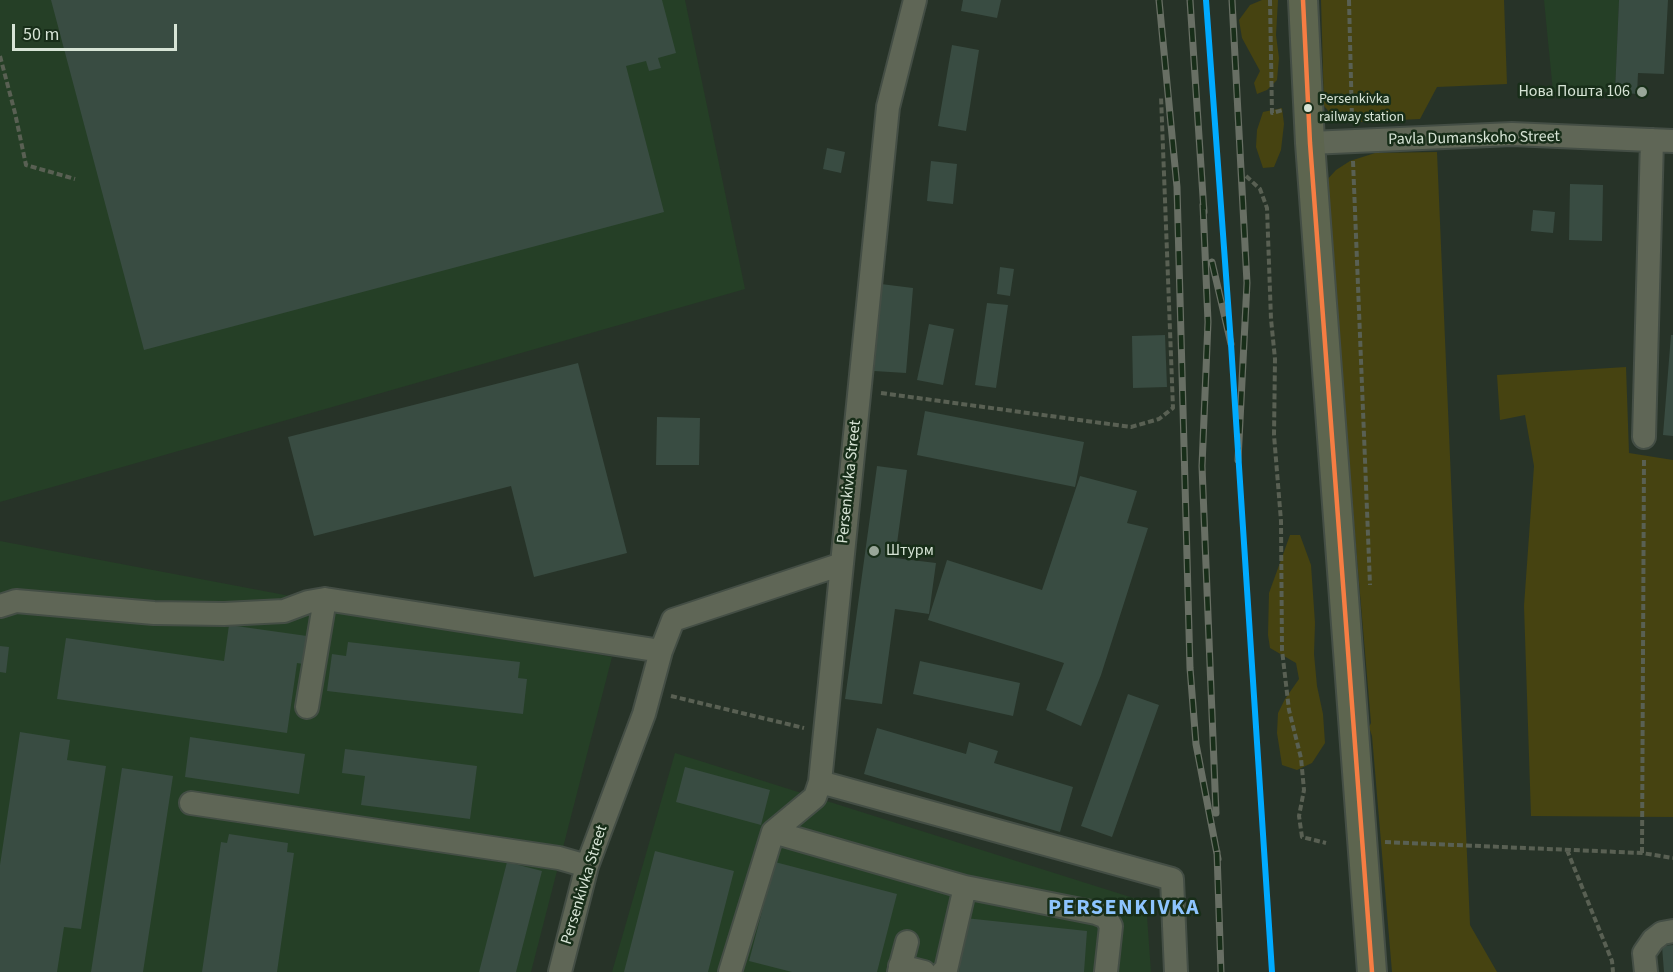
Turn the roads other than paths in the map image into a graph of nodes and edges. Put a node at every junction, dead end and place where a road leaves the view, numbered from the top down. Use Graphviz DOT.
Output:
graph roads {
  1 [pos="915,0"];
  2 [pos="1303,0"];
  3 [pos="1662,141"];
  4 [pos="1310,143"];
  5 [pos="1644,436"];
  6 [pos="842,564"];
  7 [pos="325,599"];
  8 [pos="0,606"];
  9 [pos="661,651"];
  10 [pos="307,707"];
  11 [pos="820,782"];
  12 [pos="191,803"];
  13 [pos="773,832"];
  14 [pos="587,866"];
  15 [pos="965,887"];
  16 [pos="1673,931"];
  17 [pos="907,942"];
  18 [pos="899,969"];
  19 [pos="560,972"];
  20 [pos="730,972"];
  21 [pos="924,972"];
  22 [pos="943,972"];
  23 [pos="1107,972"];
  24 [pos="1176,972"];
  25 [pos="1372,972"];
  26 [pos="1646,972"];
  1 -- 6 [label="street, Persenkivka Street"];
  2 -- 4 [label="main road"];
  3 -- 4 [label="street, Pavla Dumanskoho Street"];
  3 -- 5 [label="street"];
  4 -- 25 [label="main road"];
  6 -- 9 [label="street, Persenkivka Street"];
  6 -- 11 [label="street"];
  7 -- 8 [label="street"];
  7 -- 9 [label="street"];
  7 -- 10 [label="street"];
  9 -- 14 [label="street, Persenkivka Street"];
  11 -- 13 [label="street"];
  11 -- 24 [label="street"];
  12 -- 14 [label="street"];
  13 -- 15 [label="street"];
  13 -- 20 [label="street"];
  14 -- 19 [label="street, Persenkivka Street"];
  15 -- 22 [label="street"];
  15 -- 23 [label="street"];
  16 -- 26 [label="street"];
  17 -- 18 [label="street"];
  18 -- 21 [label="street"];
}
